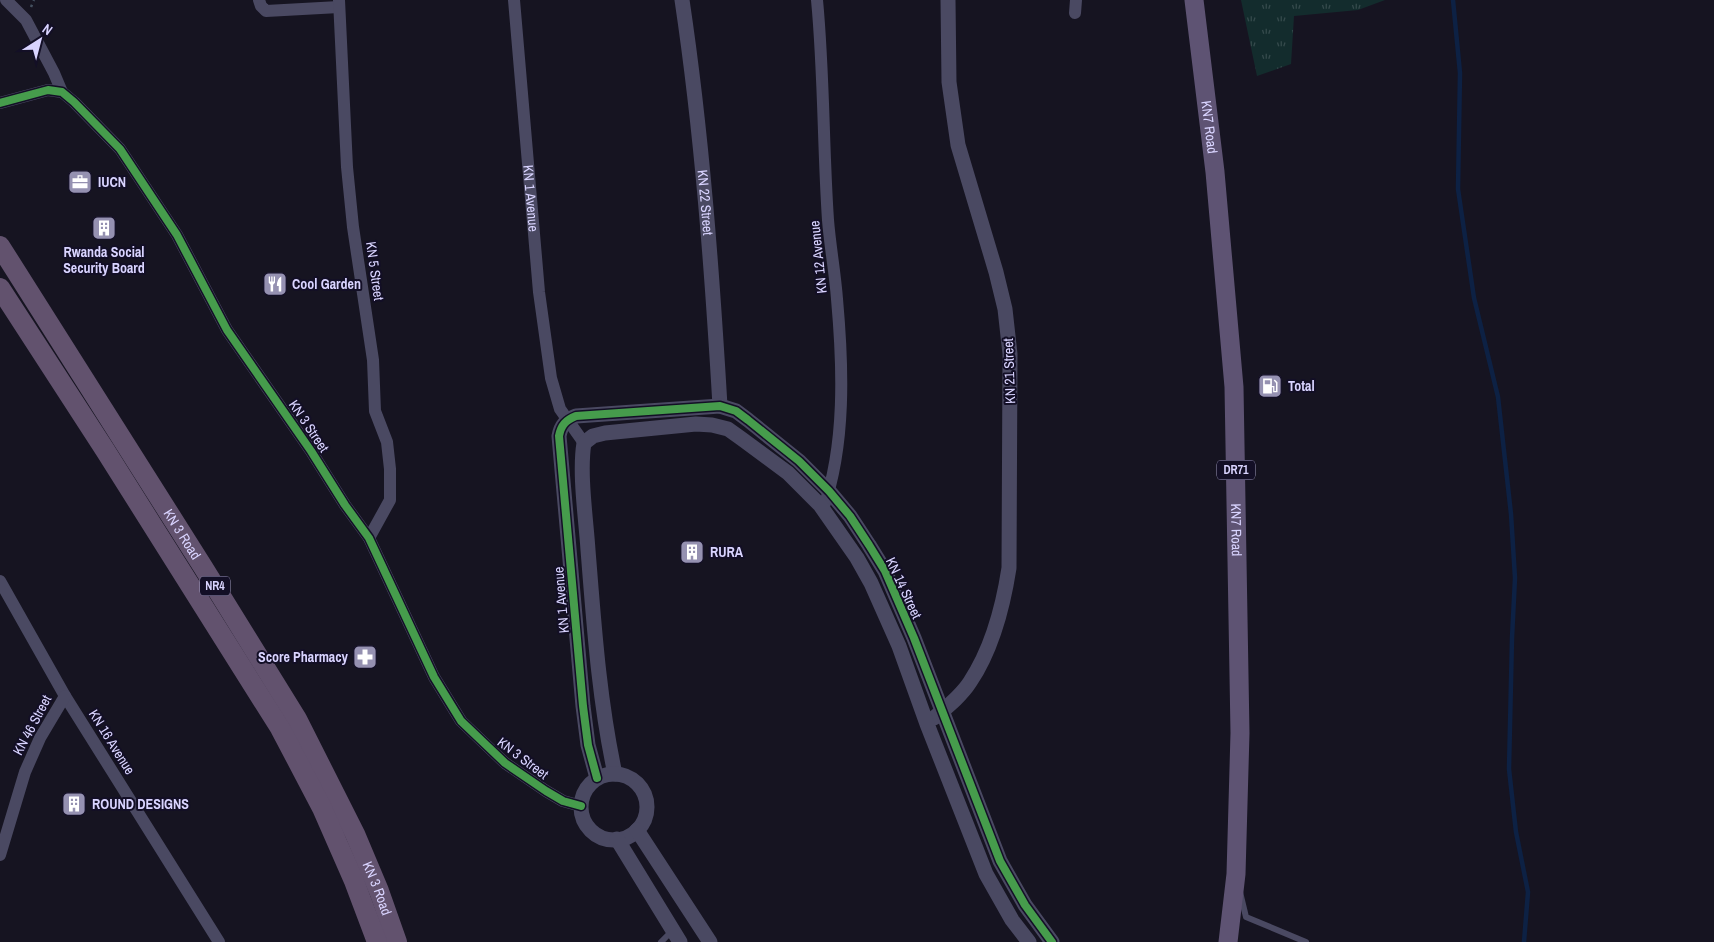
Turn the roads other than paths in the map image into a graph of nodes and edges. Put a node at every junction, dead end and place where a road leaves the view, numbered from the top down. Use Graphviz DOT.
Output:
graph roads {
  1 [pos="6,0"];
  2 [pos="259,0"];
  3 [pos="514,0"];
  4 [pos="682,0"];
  5 [pos="817,0"];
  6 [pos="948,0"];
  7 [pos="1076,0"];
  8 [pos="1194,0"];
  9 [pos="339,3"];
  10 [pos="1074,13"];
  11 [pos="62,92"];
  12 [pos="0,103"];
  13 [pos="0,246"];
  14 [pos="0,288"];
  15 [pos="720,406"];
  16 [pos="567,420"];
  17 [pos="720,427"];
  18 [pos="584,443"];
  19 [pos="829,491"];
  20 [pos="823,509"];
  21 [pos="369,538"];
  22 [pos="0,581"];
  23 [pos="65,696"];
  24 [pos="941,712"];
  25 [pos="927,724"];
  26 [pos="615,774"];
  27 [pos="597,778"];
  28 [pos="581,806"];
  29 [pos="638,830"];
  30 [pos="618,839"];
  31 [pos="0,855"];
  32 [pos="1236,874"];
  33 [pos="676,936"];
  34 [pos="219,942"];
  35 [pos="377,942"];
  36 [pos="397,942"];
  37 [pos="661,942"];
  38 [pos="710,942"];
  39 [pos="1029,942"];
  40 [pos="1052,942"];
  41 [pos="1228,942"];
  42 [pos="1306,942"];
  1 -- 11 [label="street"];
  2 -- 9 [label="street"];
  3 -- 16 [label="street, KN 1 Avenue"];
  4 -- 15 [label="street, KN 22 Street"];
  5 -- 19 [label="street, KN 12 Avenue"];
  6 -- 24 [label="street, KN 21 Street"];
  7 -- 10 [label="street"];
  8 -- 32 [label="main road, KN7 Road / DR71"];
  9 -- 21 [label="street, KN 5 Street"];
  11 -- 12 [label="street"];
  11 -- 21 [label="street, KN 3 Street"];
  13 -- 36 [label="highway, KN 3 Road / NR4"];
  14 -- 35 [label="highway, KN 3 Road / NR4"];
  15 -- 16 [label="street, KN 14 Street"];
  15 -- 17 [label="street"];
  15 -- 19 [label="street, KN 14 Street"];
  16 -- 18 [label="street"];
  16 -- 27 [label="street, KN 1 Avenue"];
  17 -- 18 [label="street, KN 14 Street"];
  17 -- 20 [label="street, KN 14 Street"];
  18 -- 26 [label="street"];
  19 -- 20 [label="street, KN 12 Avenue"];
  19 -- 24 [label="street, KN 14 Street"];
  20 -- 25 [label="street, KN 14 Street"];
  21 -- 28 [label="street, KN 3 Street"];
  22 -- 23 [label="street, KN 16 Avenue"];
  23 -- 31 [label="street, KN 46 Street"];
  23 -- 34 [label="street, KN 16 Avenue"];
  24 -- 25 [label="street, KN 21 Street"];
  24 -- 40 [label="street, KN 14 Street"];
  25 -- 39 [label="street, KN 14 Street"];
  26 -- 27 [label="street"];
  26 -- 29 [label="street"];
  27 -- 28 [label="street"];
  28 -- 30 [label="street"];
  29 -- 30 [label="street"];
  29 -- 38 [label="street"];
  30 -- 33 [label="street"];
  32 -- 41 [label="main road, KN7 Road / DR71"];
  32 -- 42 [label="lane"];
  33 -- 37 [label="lane"];
}
